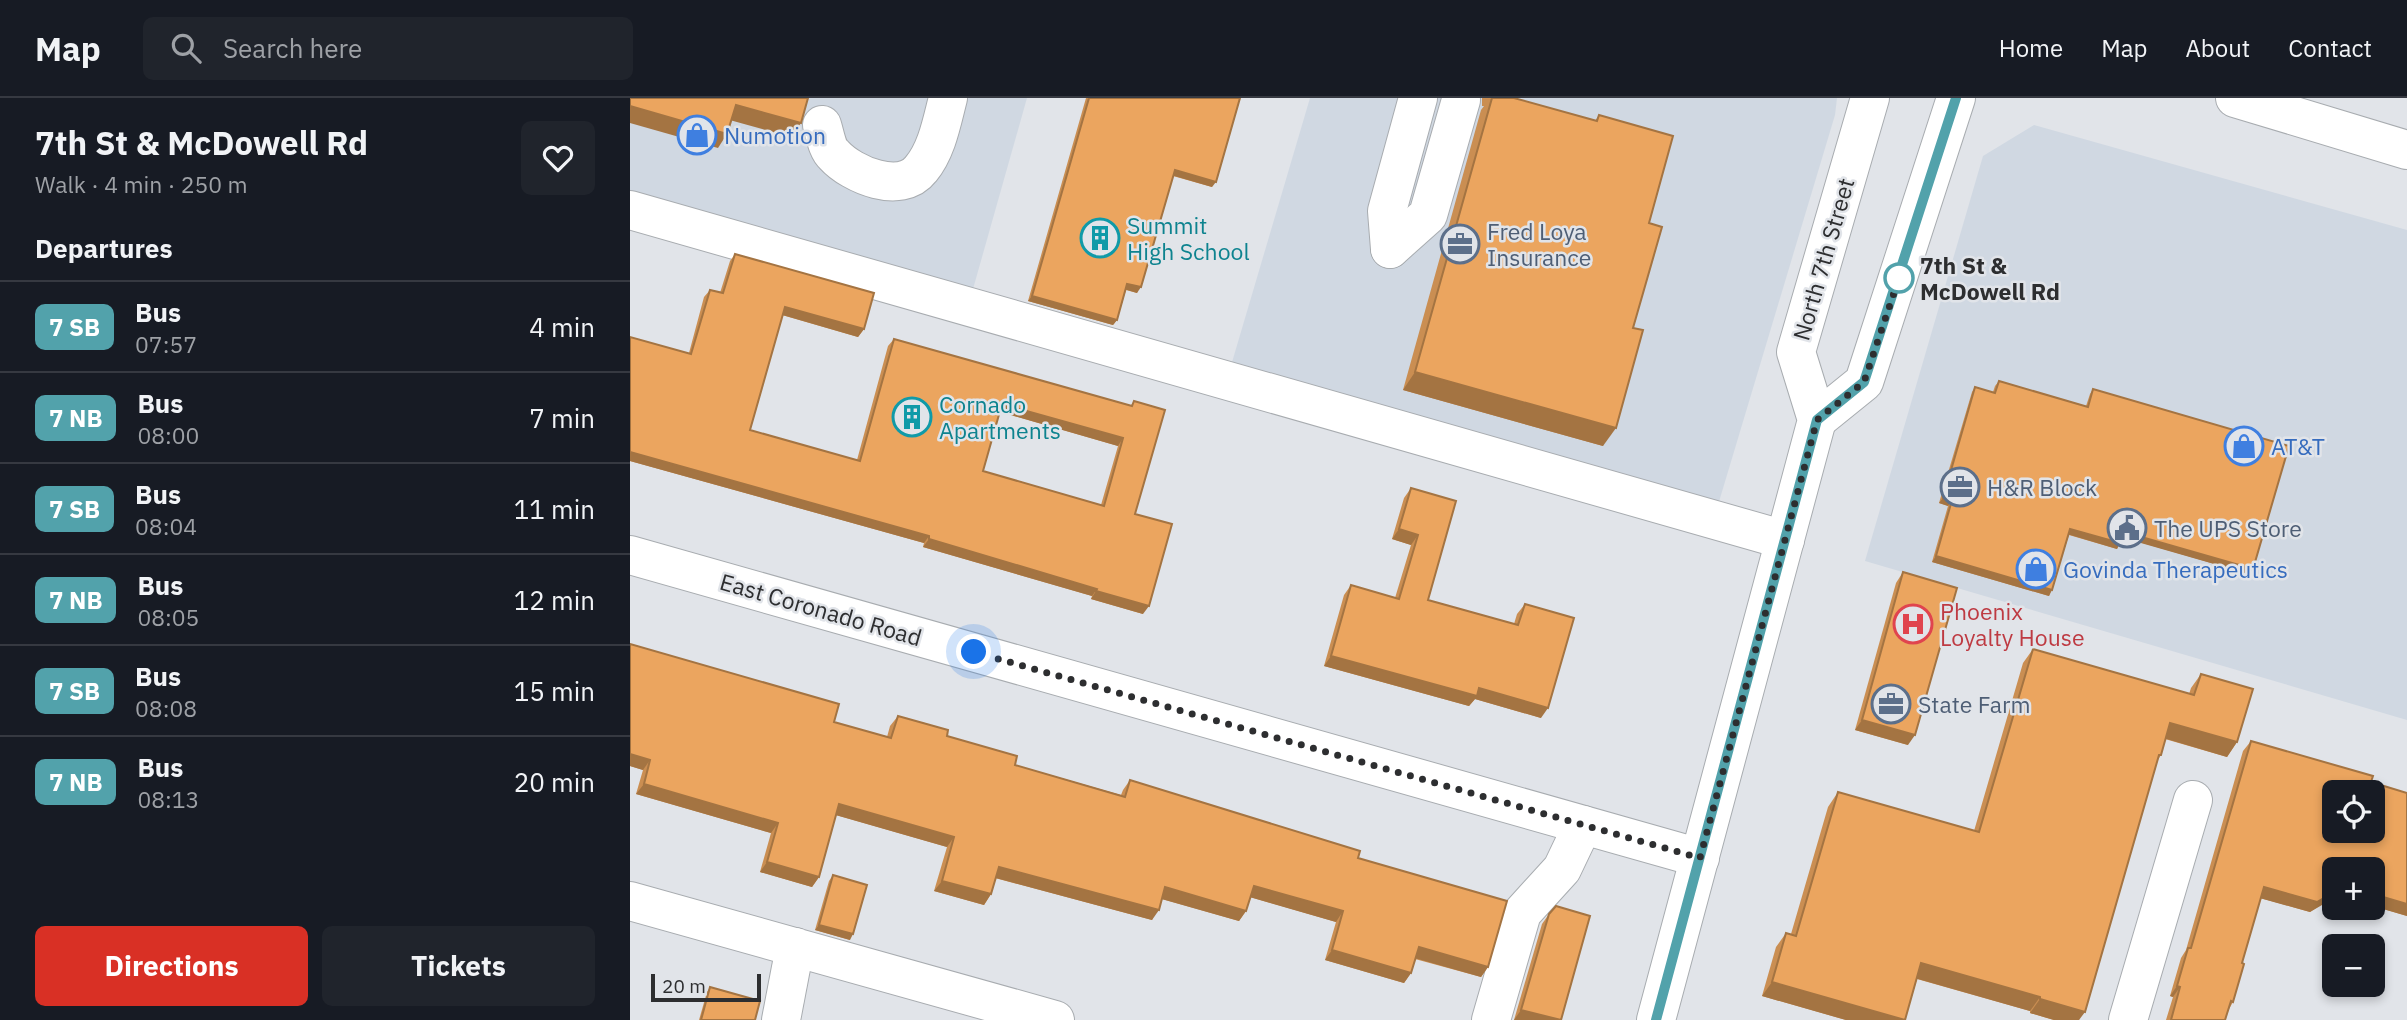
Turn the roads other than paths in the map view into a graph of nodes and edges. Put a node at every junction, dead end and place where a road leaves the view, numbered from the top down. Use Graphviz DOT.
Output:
graph roads {
  1 [pos="948,98"];
  2 [pos="1418,98"];
  3 [pos="1870,98"];
  4 [pos="1956,98"];
  5 [pos="2235,98"];
  6 [pos="1448,99"];
  7 [pos="822,125"];
  8 [pos="2407,150"];
  9 [pos="630,210"];
  10 [pos="1817,420"];
  11 [pos="1785,540"];
  12 [pos="630,555"];
  13 [pos="2193,800"];
  14 [pos="1583,825"];
  15 [pos="1700,858"];
  16 [pos="630,901"];
  17 [pos="795,947"];
  18 [pos="781,1020"];
  19 [pos="1055,1020"];
  20 [pos="1491,1020"];
  21 [pos="1656,1020"];
  22 [pos="2127,1020"];
  1 -- 7 [label="main road"];
  2 -- 6 [label="main road"];
  3 -- 10 [label="main road, North 7th Street"];
  4 -- 10 [label="main road"];
  5 -- 8 [label="main road"];
  9 -- 11 [label="main road"];
  10 -- 11 [label="main road"];
  11 -- 15 [label="main road"];
  12 -- 14 [label="main road, East Coronado Road"];
  13 -- 22 [label="main road"];
  14 -- 15 [label="main road, East Coronado Road"];
  14 -- 20 [label="main road"];
  15 -- 21 [label="main road"];
  16 -- 17 [label="main road"];
  17 -- 18 [label="main road"];
  17 -- 19 [label="main road"];
}
